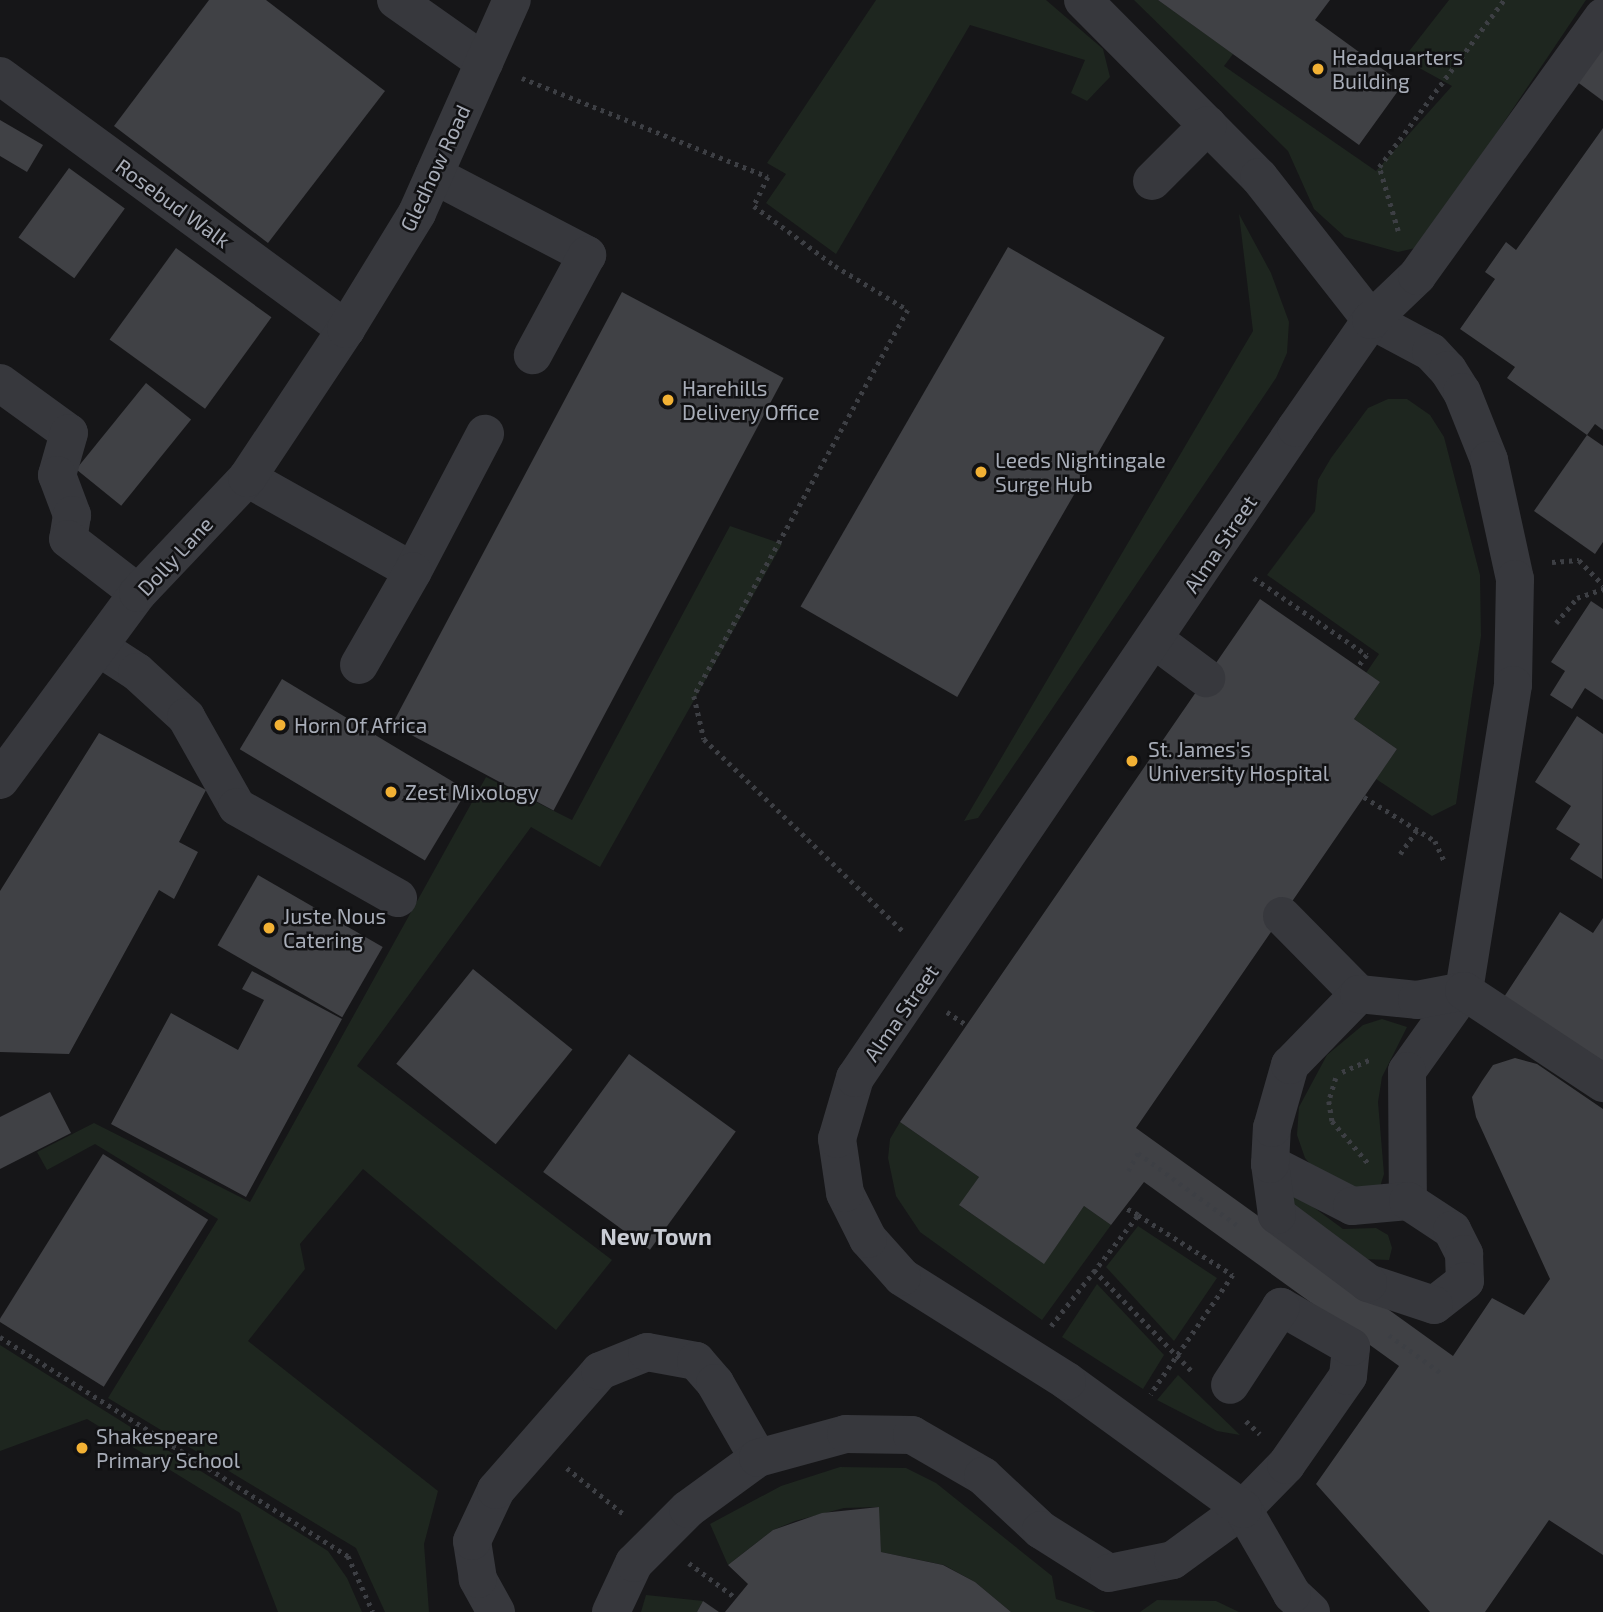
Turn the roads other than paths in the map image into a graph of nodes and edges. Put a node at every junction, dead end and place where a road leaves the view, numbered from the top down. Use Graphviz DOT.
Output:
graph roads {
  1 [pos="396,0"];
  2 [pos="512,0"];
  3 [pos="1083,0"];
  4 [pos="1603,17"];
  5 [pos="484,62"];
  6 [pos="0,76"];
  7 [pos="1208,125"];
  8 [pos="434,175"];
  9 [pos="1152,181"];
  10 [pos="1371,320"];
  11 [pos="346,329"];
  12 [pos="533,355"];
  13 [pos="0,383"];
  14 [pos="485,435"];
  15 [pos="247,478"];
  16 [pos="413,570"];
  17 [pos="138,593"];
  18 [pos="1156,640"];
  19 [pos="100,648"];
  20 [pos="359,665"];
  21 [pos="1206,678"];
  22 [pos="0,780"];
  23 [pos="398,898"];
  24 [pos="1282,916"];
  25 [pos="1464,991"];
  26 [pos="1359,994"];
  27 [pos="1603,1083"];
  28 [pos="1270,1164"];
  29 [pos="1408,1201"];
  30 [pos="1225,1395"];
  31 [pos="758,1458"];
  32 [pos="1243,1509"];
  33 [pos="496,1612"];
  34 [pos="611,1612"];
  35 [pos="1311,1612"];
  1 -- 5 [label="street"];
  2 -- 5 [label="street, Gledhow Road"];
  3 -- 7 [label="street"];
  4 -- 10 [label="street, Alma Street"];
  5 -- 8 [label="street, Gledhow Road"];
  6 -- 11 [label="street, Rosebud Walk"];
  7 -- 9 [label="street"];
  7 -- 10 [label="street"];
  8 -- 11 [label="street, Gledhow Road"];
  8 -- 12 [label="street"];
  10 -- 18 [label="street, Alma Street"];
  10 -- 25 [label="street"];
  11 -- 15 [label="street, Dolly Lane"];
  13 -- 17 [label="street"];
  14 -- 16 [label="street"];
  15 -- 16 [label="street"];
  15 -- 17 [label="street, Dolly Lane"];
  16 -- 20 [label="street"];
  17 -- 19 [label="street, Dolly Lane"];
  18 -- 21 [label="street"];
  18 -- 32 [label="street, Alma Street"];
  19 -- 22 [label="street, Dolly Lane"];
  19 -- 23 [label="street"];
  24 -- 26 [label="street"];
  25 -- 26 [label="street"];
  25 -- 27 [label="street"];
  25 -- 29 [label="street"];
  26 -- 28 [label="street"];
  28 -- 29 [label="street"];
  28 -- 29 [label="street"];
  30 -- 32 [label="street"];
  31 -- 32 [label="street"];
  31 -- 33 [label="street"];
  31 -- 34 [label="street"];
  32 -- 35 [label="street, Alma Street"];
}
